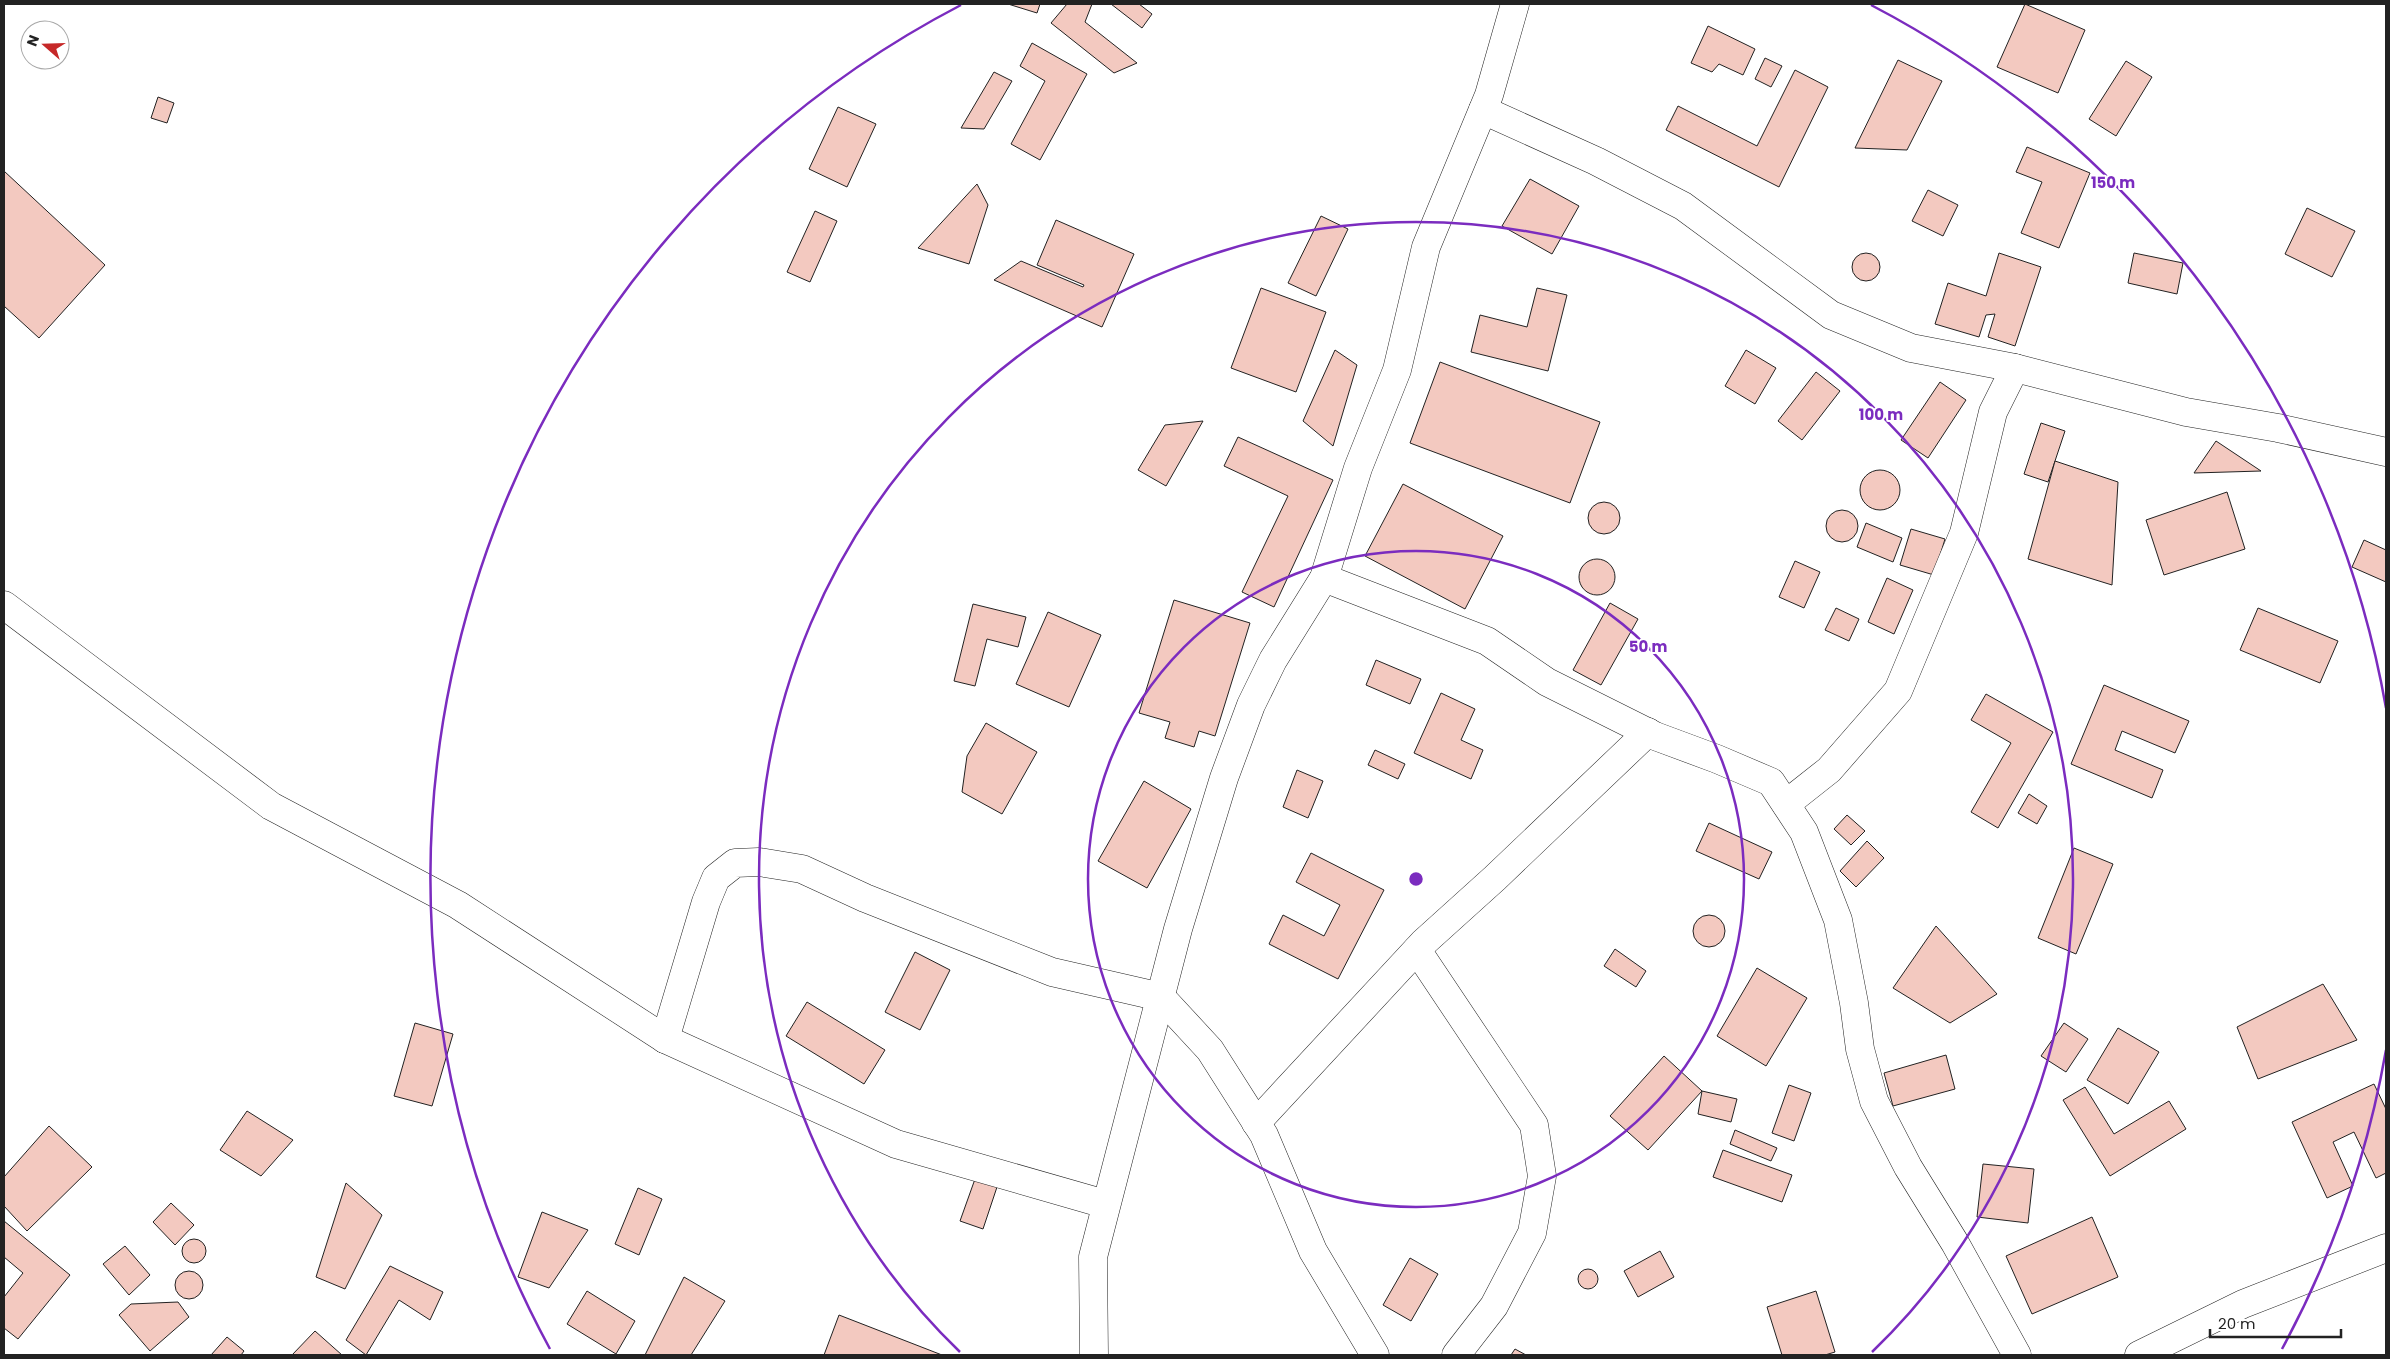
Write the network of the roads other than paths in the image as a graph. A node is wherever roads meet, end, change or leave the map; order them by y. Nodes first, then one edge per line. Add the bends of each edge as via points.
1 (1516, 4) edge
2 (1483, 110) junction
3 (2015, 368) junction
4 (2386, 452) edge
5 (1324, 578) junction
6 (4, 605) edge
7 (1648, 732) junction
8 (1786, 804) junction
9 (1417, 950) junction
10 (1161, 997) junction
11 (665, 1039) junction
12 (1256, 1123) junction
13 (1105, 1204) junction
14 (2386, 1248) edge
15 (1094, 1355) edge
16 (1375, 1355) edge
17 (1456, 1355) edge
18 (2017, 1355) edge
19 (2139, 1355) edge

1 - 2 street
2 - 3 street via 1596,161 1683,206 1831,316 1911,348
2 - 5 street via 1426,247 1397,370 1358,468
3 - 4 street via 2186,412
3 - 8 street via 1993,412 1964,533 1898,691 1829,770
5 - 7 street via 1486,641 1547,682
5 - 10 street via 1273,660 1251,705 1221,788
6 - 11 street via 271,806 458,905
7 - 8 street via 1772,782
7 - 9 street
8 - 18 street via 1804,832 1838,920 1860,1049 1874,1101 1908,1167 1956,1243
9 - 12 street
9 - 17 street via 1534,1125 1542,1176 1532,1233 1494,1306
10 - 11 street via 1052,972 865,898 802,869 759,862 735,863 716,878 706,902
10 - 12 street via 1210,1050
10 - 13 street
11 - 13 street via 896,1144
12 - 16 street via 1313,1251
13 - 15 street via 1093,1257
14 - 19 street via 2243,1304

